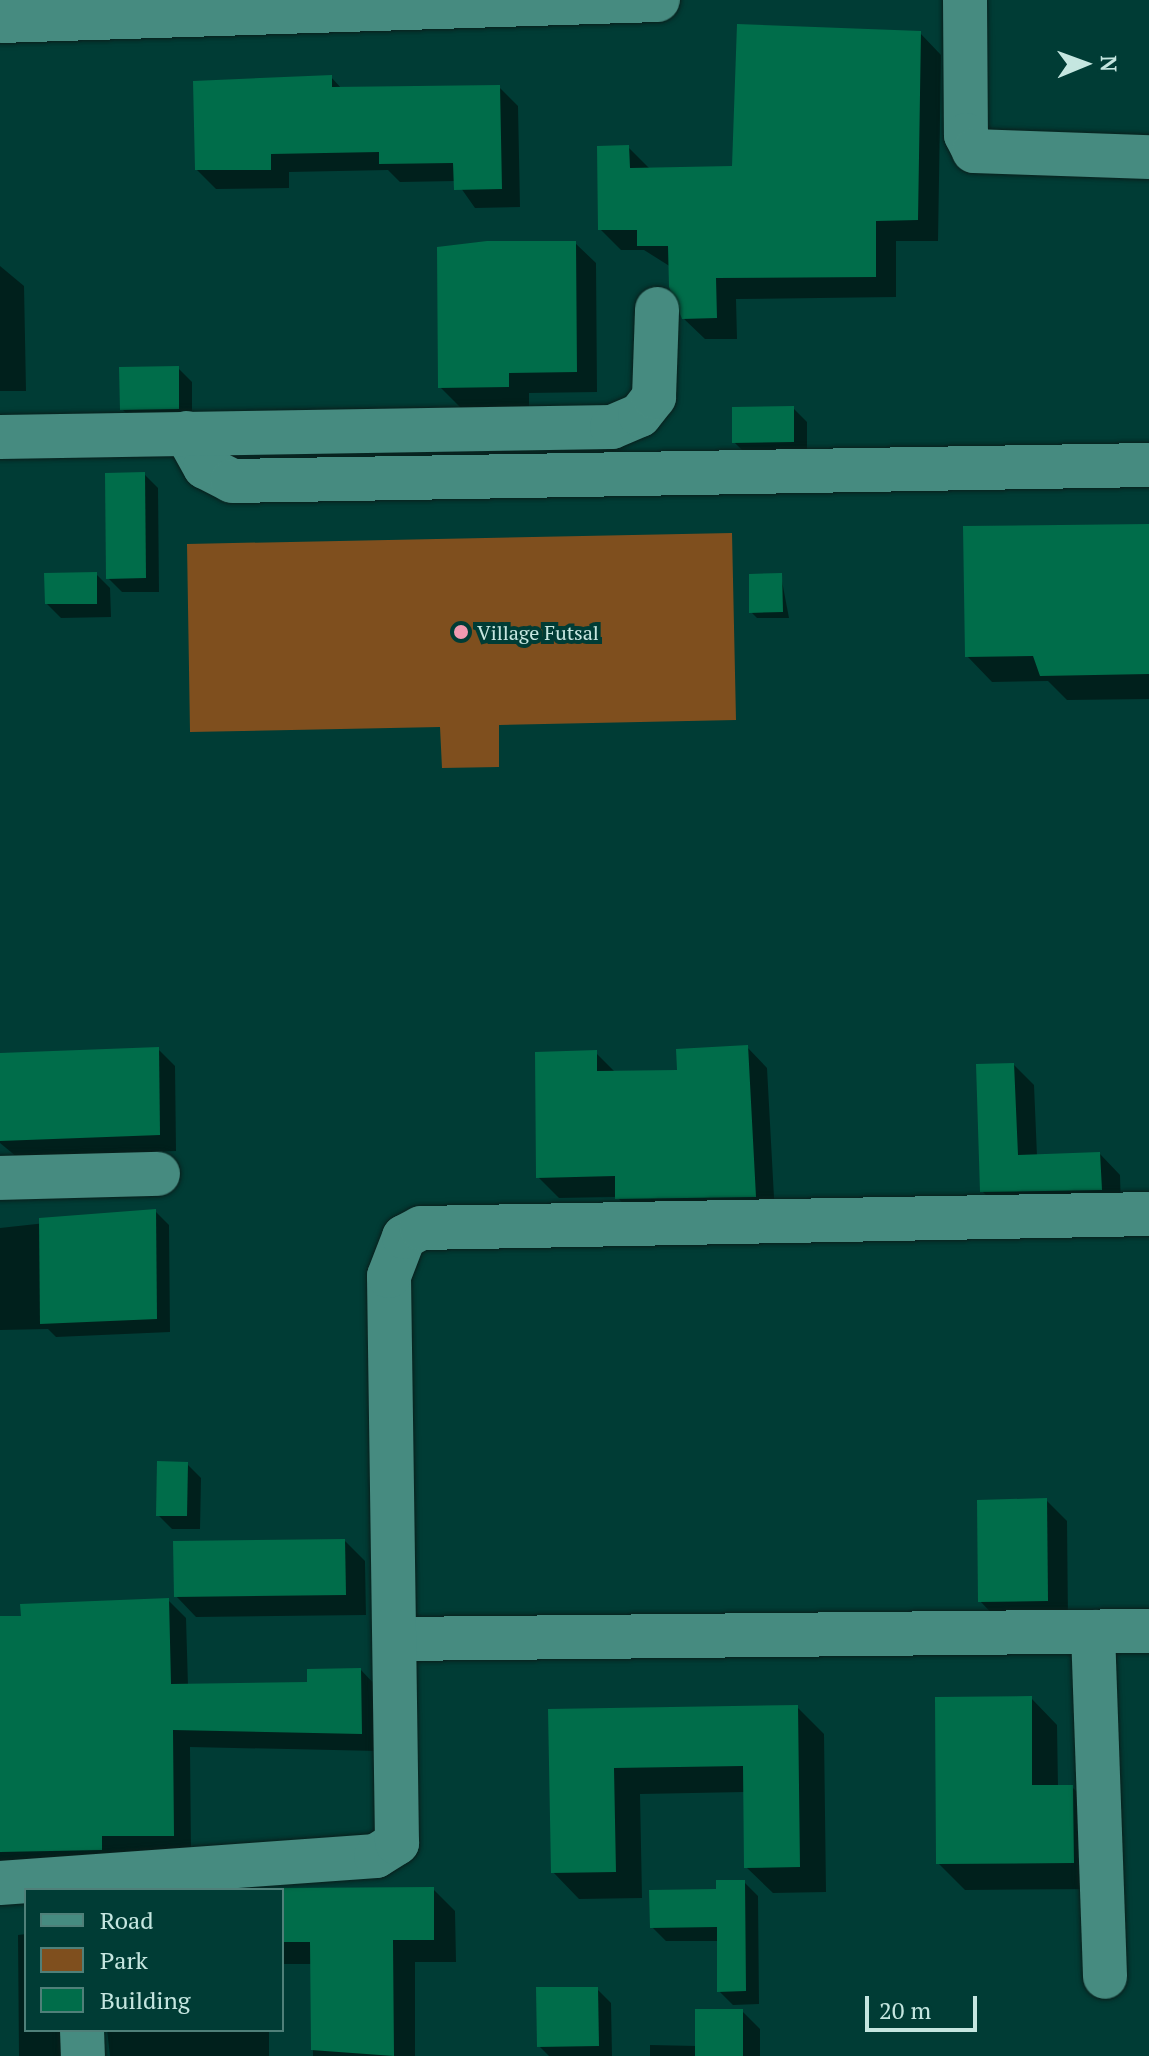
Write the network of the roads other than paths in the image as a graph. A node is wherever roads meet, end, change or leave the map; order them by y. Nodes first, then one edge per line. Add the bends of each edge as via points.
1 (658, 0) edge
2 (965, 0) edge
3 (0, 21) edge
4 (1149, 157) edge
5 (657, 309) dead end
6 (186, 433) junction
7 (0, 437) edge
8 (1149, 465) edge
9 (158, 1174) dead end
10 (0, 1178) edge
11 (1149, 1214) edge
12 (1149, 1631) edge
13 (1093, 1632) junction
14 (397, 1639) junction
15 (0, 1883) edge
16 (76, 1884) edge
17 (1105, 1977) dead end
18 (82, 2032) edge
19 (83, 2056) edge

1 - 3 street
2 - 4 street via 966,135 974,151
5 - 6 street via 654,397 640,415 612,427
6 - 7 street
6 - 8 street via 205,467 232,481
9 - 10 street
11 - 14 street via 421,1228 404,1237 389,1288
12 - 13 street
13 - 14 street
13 - 17 street
14 - 16 street via 397,1843 390,1852
15 - 16 street
18 - 19 street

